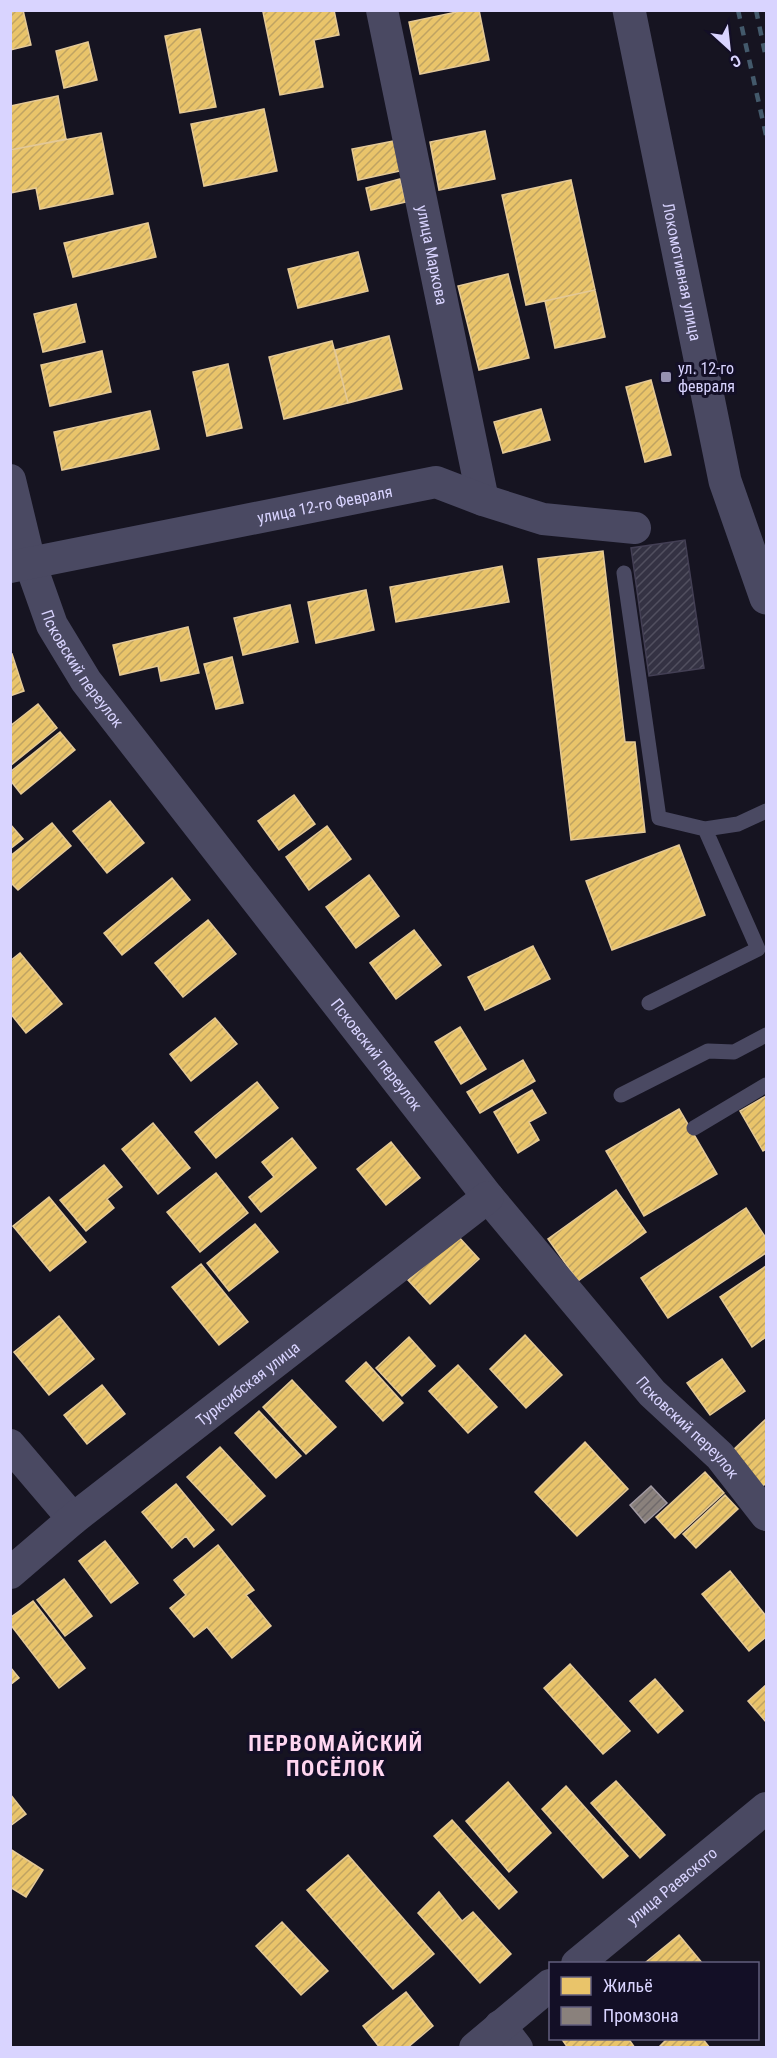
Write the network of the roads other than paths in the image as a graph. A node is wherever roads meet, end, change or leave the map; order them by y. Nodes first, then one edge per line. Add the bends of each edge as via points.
1 (382, 10) edge
2 (629, 10) edge
3 (10, 480) edge
4 (483, 500) junction
5 (635, 528) dead end
6 (20, 565) edge
7 (624, 573) dead end
8 (766, 598) edge
9 (766, 811) edge
10 (705, 829) junction
11 (649, 1002) dead end
12 (766, 1035) edge
13 (766, 1086) edge
14 (621, 1095) dead end
15 (694, 1128) dead end
16 (488, 1197) junction
17 (10, 1445) edge
18 (766, 1515) edge
19 (73, 1519) junction
20 (10, 1573) edge
21 (766, 1808) edge
22 (579, 1962) edge
23 (549, 1986) edge
24 (509, 2037) edge
25 (475, 2048) edge

1 - 4 street, улица Маркова
2 - 8 street, Локомотивная улица via 725,481
3 - 6 street, Псковский переулок
4 - 5 street, улица 12-го Февраля via 543,519
4 - 6 street, улица 12-го Февраля via 436,482
6 - 16 street, Псковский переулок via 86,681
7 - 10 lane via 659,818
9 - 10 lane via 738,824
10 - 11 lane via 758,949
12 - 14 lane via 735,1052 708,1051
13 - 15 lane
16 - 18 street, Псковский переулок via 652,1393 720,1456
16 - 19 street, Турксибская улица
17 - 19 street
19 - 20 street, Турксибская улица
21 - 22 street, улица Раевского
23 - 24 street
24 - 25 street

